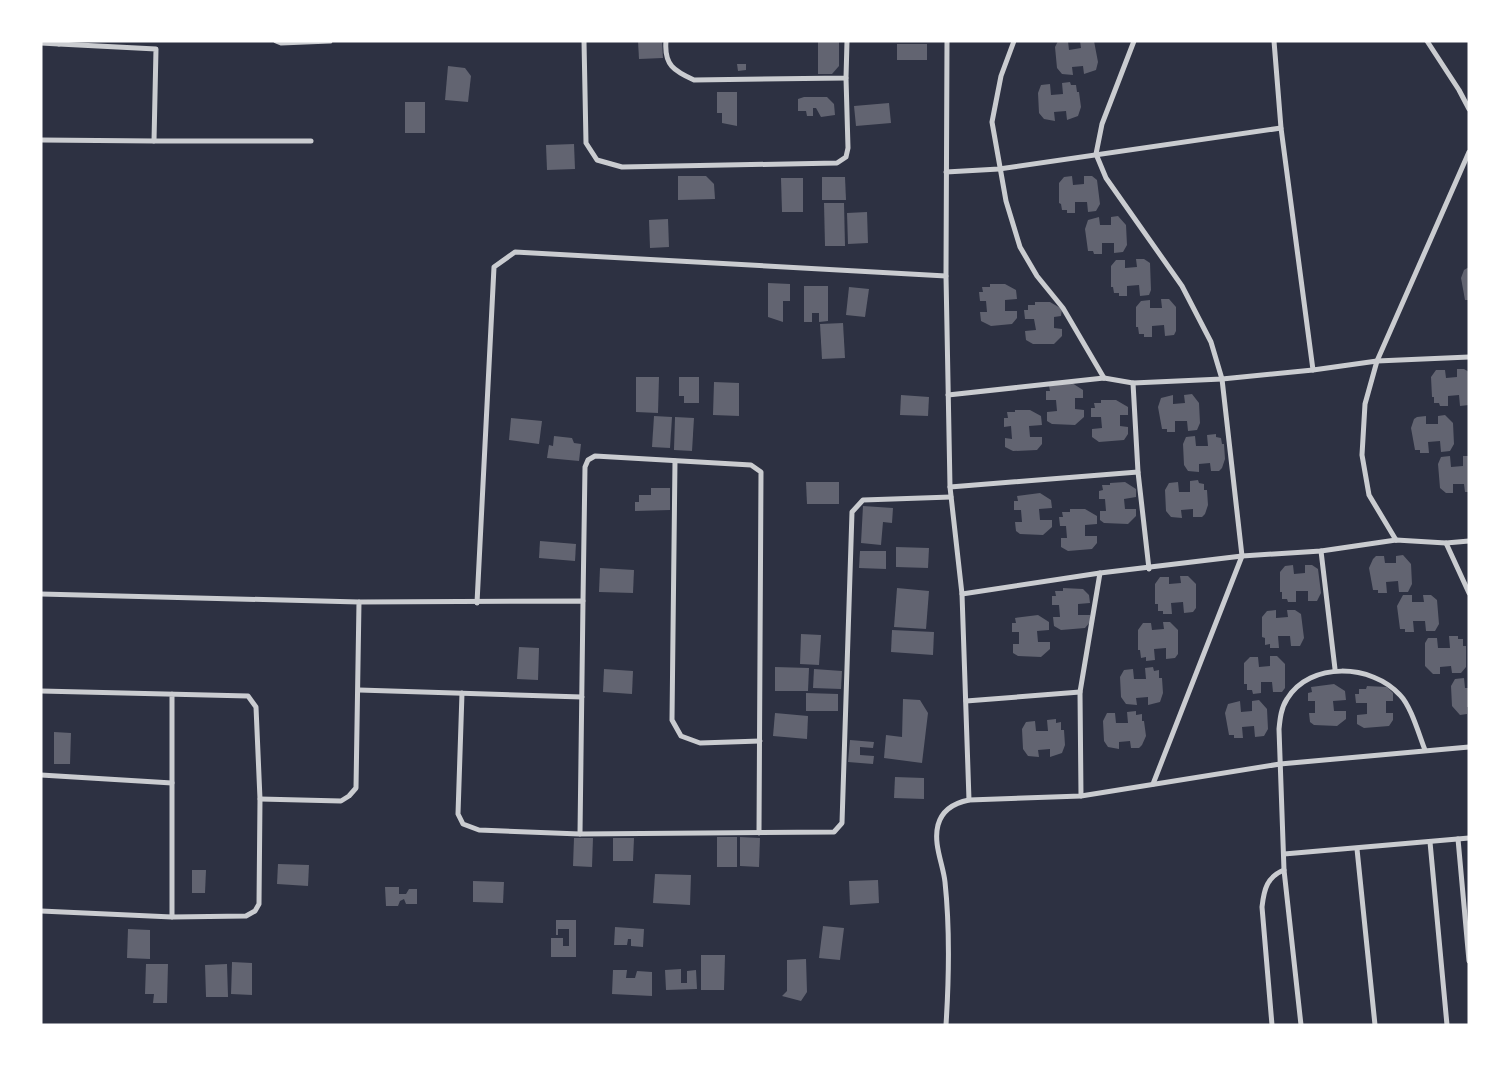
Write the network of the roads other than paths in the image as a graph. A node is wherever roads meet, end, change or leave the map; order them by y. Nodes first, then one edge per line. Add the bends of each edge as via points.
1 (156, 41) edge
2 (276, 41) edge
3 (330, 41) edge
4 (584, 41) edge
5 (666, 41) edge
6 (847, 41) edge
7 (947, 41) edge
8 (1014, 41) edge
9 (1134, 41) edge
10 (1274, 41) edge
11 (1427, 41) edge
12 (41, 43) edge
13 (59, 43) edge
14 (156, 49) junction
15 (846, 78) junction
16 (1469, 110) edge
17 (1281, 128) junction
18 (41, 140) edge
19 (154, 141) junction
20 (311, 141) dead end
21 (1469, 152) edge
22 (1096, 154) junction
23 (999, 169) junction
24 (946, 172) junction
25 (946, 276) junction
26 (1469, 357) edge
27 (1377, 361) junction
28 (1313, 370) junction
29 (1104, 378) junction
30 (1222, 379) junction
31 (1133, 384) junction
32 (948, 395) junction
33 (675, 461) junction
34 (1138, 472) junction
35 (950, 488) junction
36 (951, 498) junction
37 (1396, 540) junction
38 (1469, 541) edge
39 (1446, 543) junction
40 (1321, 551) junction
41 (1242, 556) junction
42 (1148, 569) junction
43 (1100, 573) junction
44 (1469, 593) edge
45 (41, 594) edge
46 (962, 594) junction
47 (583, 601) junction
48 (359, 602) junction
49 (477, 602) junction
50 (1336, 669) junction
51 (359, 690) junction
52 (41, 691) edge
53 (1080, 692) junction
54 (462, 693) junction
55 (172, 694) junction
56 (582, 697) junction
57 (966, 701) junction
58 (760, 741) junction
59 (1469, 746) edge
60 (1425, 750) junction
61 (1280, 764) junction
62 (41, 775) edge
63 (172, 783) junction
64 (1154, 784) junction
65 (1081, 796) junction
66 (260, 799) junction
67 (968, 800) junction
68 (759, 833) junction
69 (580, 834) junction
70 (1469, 838) edge
71 (1458, 839) junction
72 (1430, 842) junction
73 (1357, 849) junction
74 (1284, 854) junction
75 (1284, 870) junction
76 (41, 911) edge
77 (172, 917) junction
78 (1469, 961) edge
79 (946, 1025) edge
80 (1272, 1025) edge
81 (1301, 1025) edge
82 (1375, 1025) edge
83 (1447, 1025) edge

1 - 14 street
2 - 3 street
4 - 15 street via 586,143 597,160 622,167 837,163 846,157 848,148
5 - 15 street via 664,54 674,71 694,80
6 - 15 street
7 - 24 street
8 - 23 street via 992,122
9 - 22 street via 1102,124
10 - 17 street
11 - 16 street
12 - 13 street
13 - 14 street
14 - 19 street
17 - 22 street
17 - 28 street
18 - 19 street
19 - 20 street
21 - 27 street
22 - 23 street
22 - 30 street via 1106,178 1182,286 1202,321 1212,342
23 - 24 street
23 - 29 street via 1020,247 1037,276 1063,308
24 - 25 street
25 - 32 street
25 - 49 street via 515,252 504,259 494,267
26 - 27 street
27 - 28 street
27 - 37 street via 1365,404 1362,455 1369,495
28 - 30 street
29 - 31 street
29 - 32 street
30 - 31 street
30 - 41 street
31 - 34 street
32 - 35 street
33 - 47 street via 595,456 588,460 585,467
33 - 58 street via 751,465 761,472
33 - 58 street via 672,720 681,736 700,743
34 - 35 street
34 - 42 street
35 - 36 street
36 - 46 street
36 - 68 street via 863,500 852,512 842,823 834,832
37 - 39 street
37 - 40 street
38 - 39 street
39 - 44 street
40 - 41 street
40 - 50 street
41 - 42 street
41 - 64 street
42 - 43 street
43 - 46 street
43 - 53 street
45 - 48 street
46 - 57 street
47 - 49 street
47 - 56 street
48 - 49 street
48 - 51 street
50 - 60 street via 1386,682 1402,696
50 - 61 street via 1319,674 1297,687 1287,699 1279,729
51 - 54 street
51 - 66 street via 356,788 350,796 341,801
52 - 55 street
53 - 57 street
53 - 65 street
54 - 56 street
54 - 69 street via 458,814 463,824 479,830
55 - 63 street
55 - 66 street via 248,696 253,700
56 - 69 street
57 - 67 street
58 - 68 street
59 - 60 street
60 - 61 street
61 - 64 street
61 - 74 street
62 - 63 street
63 - 77 street
64 - 65 street
65 - 67 street
66 - 77 street via 259,904 255,911 246,916
67 - 79 street via 944,812 938,825 947,916
68 - 69 street
70 - 71 street
71 - 72 street
71 - 78 street
72 - 73 street
72 - 83 street
73 - 74 street
73 - 82 street
74 - 75 street
75 - 80 street via 1270,878 1264,890 1262,907
75 - 81 street
76 - 77 street

